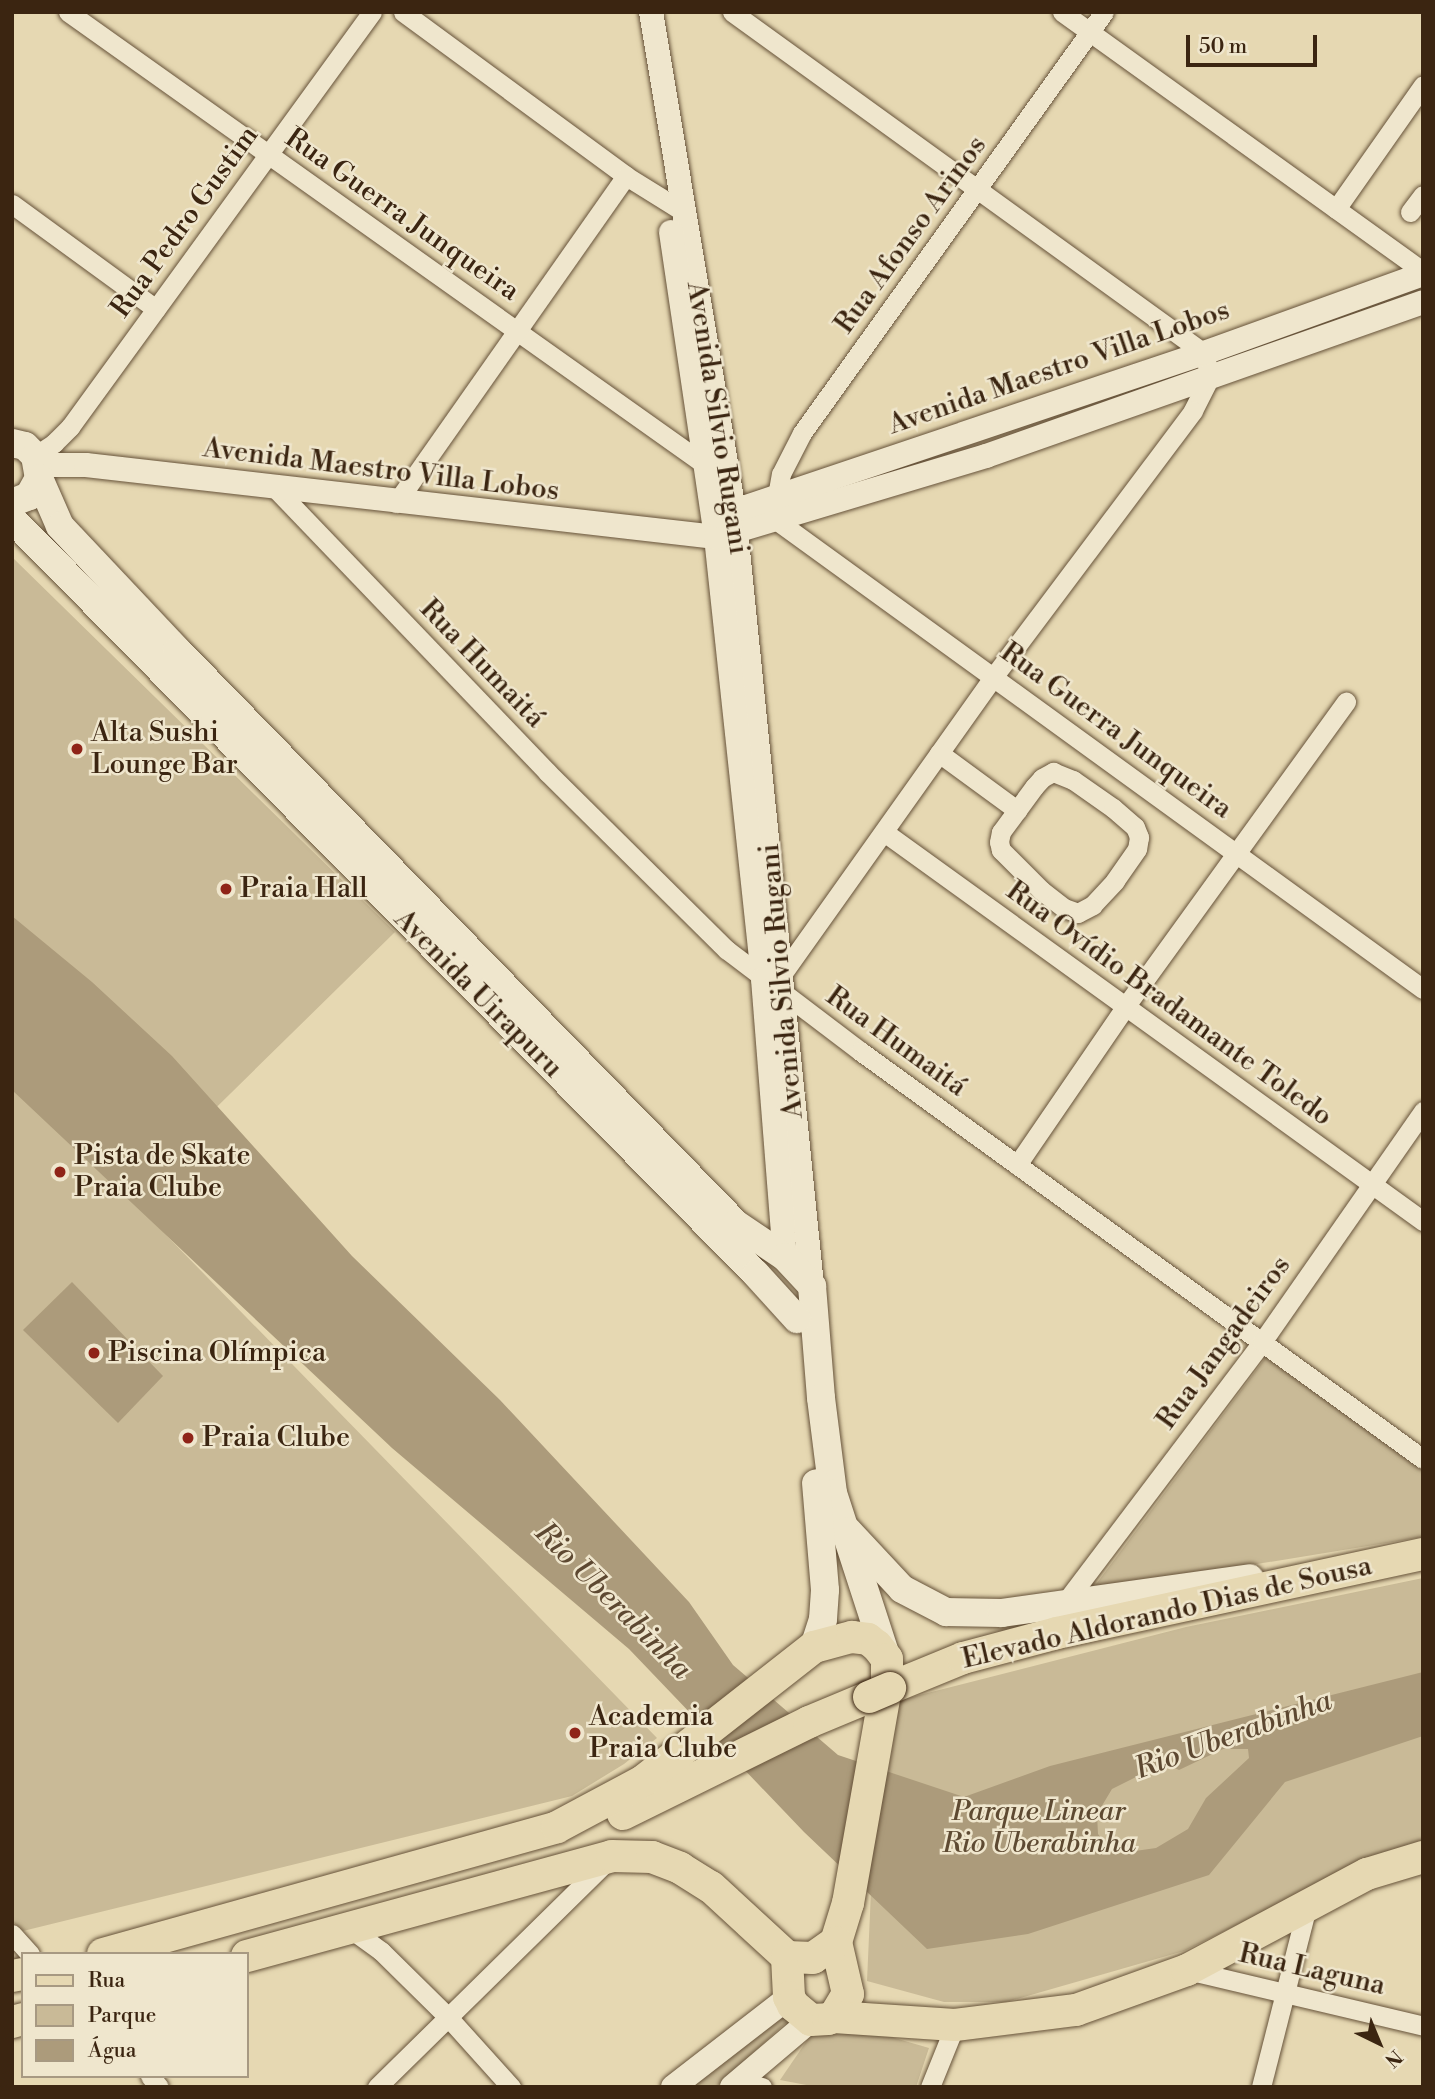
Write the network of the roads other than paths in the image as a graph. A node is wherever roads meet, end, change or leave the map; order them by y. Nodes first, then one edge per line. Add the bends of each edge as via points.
1 (68, 12) edge
2 (372, 12) edge
3 (403, 12) edge
4 (638, 12) edge
5 (651, 12) edge
6 (732, 12) edge
7 (1062, 12) edge
8 (1104, 12) edge
9 (1090, 32) junction
10 (1423, 85) edge
11 (268, 154) junction
12 (626, 176) junction
13 (978, 189) junction
14 (1423, 195) edge
15 (12, 204) edge
16 (676, 207) junction
17 (1336, 209) junction
18 (1410, 212) dead end
19 (1423, 272) edge
20 (1423, 302) edge
21 (156, 309) junction
22 (517, 331) junction
23 (1204, 353) junction
24 (1210, 377) junction
25 (31, 460) edge
26 (704, 464) junction
27 (274, 487) junction
28 (12, 503) edge
29 (396, 503) junction
30 (776, 508) junction
31 (12, 519) edge
32 (725, 525) junction
33 (994, 676) junction
34 (1346, 702) dead end
35 (939, 753) junction
36 (1017, 810) junction
37 (884, 832) junction
38 (1236, 853) junction
39 (416, 915) junction
40 (775, 982) junction
41 (1423, 989) edge
42 (1125, 1007) junction
43 (1423, 1111) edge
44 (1017, 1165) junction
45 (1372, 1184) junction
46 (1423, 1221) edge
47 (785, 1257) junction
48 (812, 1286) junction
49 (797, 1319) junction
50 (1262, 1342) junction
51 (1423, 1458) edge
52 (841, 1523) junction
53 (1423, 1554) edge
54 (1064, 1604) junction
55 (814, 1647) junction
56 (882, 1681) junction
57 (489, 1847) junction
58 (612, 1856) junction
59 (1423, 1857) edge
60 (1307, 1907) junction
61 (348, 1927) junction
62 (836, 1942) junction
63 (110, 1952) edge
64 (248, 1956) edge
65 (788, 1957) junction
66 (1187, 1970) junction
67 (1287, 1992) junction
68 (789, 1997) junction
69 (447, 2015) junction
70 (822, 2019) junction
71 (955, 2025) junction
72 (1423, 2026) edge
73 (744, 2085) edge
74 (377, 2087) edge
75 (511, 2087) edge
76 (673, 2087) edge
77 (930, 2087) edge
78 (1261, 2087) edge

1 - 11 street, Rua Guerra Junqueira
2 - 11 street, Rua Pedro Gustim
3 - 12 street
4 - 16 street, Avenida Silvio Rugani
5 - 16 street, Avenida Silvio Rugani
6 - 13 street
7 - 9 street
8 - 9 street, Rua Afonso Arinos
9 - 13 street, Rua Afonso Arinos
9 - 17 street
10 - 17 street
11 - 21 street, Rua Pedro Gustim
11 - 22 street, Rua Guerra Junqueira
12 - 16 street
12 - 22 street
13 - 23 street
13 - 30 street, Rua Afonso Arinos via 803,433 780,474
14 - 18 street
15 - 21 street
16 - 26 street, Avenida Silvio Rugani
16 - 32 street, Avenida Silvio Rugani
17 - 19 street
19 - 23 street, Avenida Maestro Villa Lobos
20 - 24 street
21 - 25 street, Rua Pedro Gustim via 70,427
22 - 26 street, Rua Guerra Junqueira
22 - 29 street
23 - 24 street
23 - 30 street, Avenida Maestro Villa Lobos
24 - 30 street via 986,456
24 - 33 street via 1193,411
25 - 27 street, Avenida Maestro Villa Lobos
25 - 28 main road via 30,496
25 - 39 main road, Avenida Uirapuru via 60,526
26 - 32 street, Avenida Silvio Rugani
27 - 29 street, Avenida Maestro Villa Lobos
27 - 40 street, Rua Humaitá via 660,886 727,950
29 - 32 street, Avenida Maestro Villa Lobos
30 - 32 street
30 - 33 street, Rua Guerra Junqueira
31 - 39 main road, Avenida Uirapuru
32 - 40 street, Avenida Silvio Rugani via 772,871
33 - 35 street
33 - 38 street, Rua Guerra Junqueira
34 - 38 street
35 - 36 street
35 - 37 street
36 - 36 street via 1042,778 1053,772 1073,780 1135,827 1137,849 1093,905 1078,914 1048,896 1001,850 1001,832
37 - 40 street
37 - 42 street, Rua Ovídio Bradamante Toledo
38 - 41 street, Rua Guerra Junqueira
38 - 42 street
39 - 47 main road, Avenida Uirapuru via 736,1224
39 - 49 main road, Avenida Uirapuru
40 - 44 street, Rua Humaitá
40 - 47 street, Avenida Silvio Rugani
40 - 48 street, Avenida Silvio Rugani
42 - 44 street
42 - 45 street, Rua Ovídio Bradamante Toledo
43 - 45 street, Rua Jangadeiros
44 - 50 street, Rua Humaitá
45 - 46 street, Rua Ovídio Bradamante Toledo
45 - 50 street, Rua Jangadeiros
47 - 48 main road, Avenida Uirapuru
47 - 49 main road, Avenida Silvio Rugani
48 - 52 main road, Avenida Silvio Rugani via 821,1398
49 - 55 main road, Avenida Silvio Rugani via 825,1556 822,1619
50 - 51 street, Rua Humaitá
50 - 54 street, Rua Jangadeiros
52 - 54 main road via 902,1589 946,1612 1002,1613
52 - 56 main road, Avenida Silvio Rugani
53 - 54 main road
53 - 56 main road, Elevado Aldorando Dias de Sousa via 1057,1633
55 - 56 main road via 852,1637 868,1639
55 - 57 main road via 643,1781 556,1827
56 - 57 main road, Elevado Aldorando Dias de Sousa via 590,1830 520,1849
56 - 62 main road, Avenida Silvio Rugani via 887,1682 848,1903
57 - 63 main road
58 - 61 main road
58 - 65 main road via 652,1857 680,1868 711,1887
58 - 69 street
59 - 60 main road via 1367,1874
60 - 66 main road
60 - 67 street
61 - 64 main road
61 - 69 street via 381,1951
62 - 65 main road via 813,1958
62 - 70 main road via 848,1994
65 - 68 main road
66 - 67 street, Rua Laguna
66 - 71 main road via 1076,2010
67 - 72 street, Rua Laguna
67 - 78 street
68 - 70 main road
68 - 76 street
69 - 74 street
69 - 75 street
70 - 71 main road
70 - 73 street
71 - 77 street

